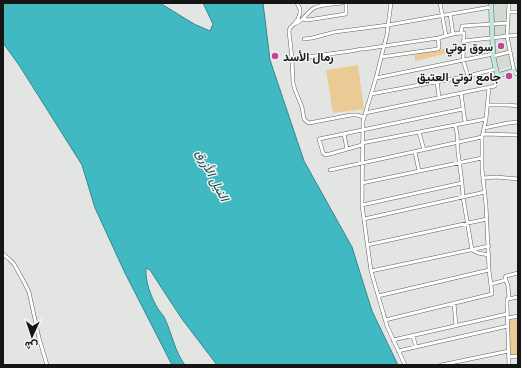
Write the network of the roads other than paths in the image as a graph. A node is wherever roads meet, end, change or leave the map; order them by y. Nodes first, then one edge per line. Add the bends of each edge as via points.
1 (297, 3) edge
2 (342, 3) edge
3 (346, 3) edge
4 (391, 3) edge
5 (440, 3) edge
6 (509, 3) edge
7 (491, 5) edge
8 (509, 12) junction
9 (518, 12) edge
10 (450, 14) junction
11 (442, 16) junction
12 (303, 19) junction
13 (508, 23) junction
14 (294, 24) junction
15 (492, 24) junction
16 (388, 25) junction
17 (461, 33) junction
18 (453, 34) junction
19 (518, 35) edge
20 (446, 36) junction
21 (507, 36) junction
22 (438, 38) junction
23 (493, 38) junction
24 (304, 39) dead end
25 (463, 41) junction
26 (384, 46) junction
27 (510, 52) junction
28 (493, 55) junction
29 (381, 57) junction
30 (292, 59) junction
31 (463, 60) junction
32 (497, 72) junction
33 (516, 72) edge
34 (468, 76) junction
35 (376, 78) junction
36 (437, 81) junction
37 (488, 88) junction
38 (462, 93) junction
39 (371, 94) junction
40 (439, 97) junction
41 (487, 104) junction
42 (518, 106) edge
43 (464, 109) junction
44 (365, 112) junction
45 (364, 117) junction
46 (486, 118) junction
47 (465, 122) junction
48 (518, 122) edge
49 (455, 125) junction
50 (484, 128) junction
51 (363, 130) junction
52 (419, 132) junction
53 (344, 134) junction
54 (518, 135) edge
55 (483, 136) junction
56 (458, 142) junction
57 (362, 144) junction
58 (347, 149) junction
59 (424, 150) junction
60 (415, 152) junction
61 (482, 158) junction
62 (362, 163) junction
63 (460, 163) junction
64 (330, 170) dead end
65 (419, 171) junction
66 (483, 178) junction
67 (518, 179) edge
68 (362, 183) junction
69 (462, 183) junction
70 (485, 192) junction
71 (463, 197) junction
72 (362, 205) junction
73 (364, 219) junction
74 (487, 219) junction
75 (467, 223) junction
76 (367, 245) junction
77 (489, 246) junction
78 (472, 250) junction
79 (3, 254) edge
80 (488, 255) junction
81 (489, 270) junction
82 (371, 271) junction
83 (518, 273) edge
84 (506, 280) junction
85 (491, 284) junction
86 (378, 296) junction
87 (518, 297) edge
88 (507, 299) junction
89 (454, 304) junction
90 (508, 316) junction
91 (518, 316) edge
92 (385, 320) junction
93 (456, 326) junction
94 (508, 326) junction
95 (413, 336) junction
96 (393, 340) junction
97 (416, 347) junction
98 (398, 351) junction
99 (509, 351) junction
100 (518, 356) edge
101 (509, 357) junction
102 (47, 365) edge
103 (405, 365) edge
104 (441, 365) edge
105 (509, 365) edge

1 - 14 street via 300,13
2 - 12 street via 314,7
3 - 12 street via 346,14
4 - 16 street
5 - 11 street
6 - 8 street
7 - 10 street
7 - 15 street
8 - 9 street
8 - 13 street
10 - 11 street
10 - 18 street
11 - 16 street
11 - 20 street
12 - 14 street
13 - 15 street
13 - 21 street
14 - 30 street via 289,31
15 - 17 street via 462,26
15 - 23 street
16 - 24 street
16 - 26 street
17 - 18 street
17 - 25 street via 464,33
18 - 20 street
19 - 21 street
20 - 22 street
21 - 23 street
21 - 27 street
22 - 26 street
22 - 29 street via 438,49
23 - 25 street
23 - 28 street
25 - 31 street
26 - 29 street
26 - 30 street
27 - 28 street
27 - 33 street
28 - 31 street
28 - 32 street
29 - 35 street
30 - 45 street via 294,90 301,102 306,121 315,122 352,115
31 - 34 street
31 - 35 street
32 - 33 street via 500,75
32 - 34 street
32 - 37 street via 495,86
34 - 36 street
35 - 39 street
36 - 39 street
36 - 40 street
37 - 38 street
37 - 41 street
38 - 40 street
38 - 43 street
39 - 44 street
40 - 44 street
41 - 42 street
41 - 46 street
43 - 47 street
43 - 51 street
44 - 45 street
45 - 51 street
46 - 47 street
46 - 50 street
47 - 49 street
48 - 50 street
49 - 52 street
49 - 56 street
50 - 55 street
51 - 53 street
51 - 57 street
52 - 57 street
52 - 59 street
53 - 58 street
53 - 58 street via 319,139 326,155
54 - 55 street
55 - 56 street
55 - 61 street
56 - 59 street
56 - 63 street
57 - 58 street
57 - 62 street
59 - 60 street
60 - 62 street
60 - 65 street
61 - 63 street
61 - 66 street
62 - 64 street
62 - 68 street
63 - 65 street
63 - 69 street
65 - 68 street
66 - 67 street
66 - 70 street
68 - 72 street
69 - 71 street
69 - 72 street
70 - 71 street
70 - 74 street
71 - 73 street
71 - 75 street
72 - 73 street
73 - 76 street
74 - 75 street
74 - 77 street
75 - 76 street
75 - 78 street
76 - 82 street
77 - 78 street
77 - 80 street
78 - 80 street
78 - 82 street
79 - 102 street via 14,264 29,292
80 - 81 street
81 - 85 street
81 - 86 street
82 - 86 street
83 - 84 street via 506,276
84 - 85 street
84 - 88 street via 509,298
85 - 89 street via 492,294
86 - 92 street
87 - 88 street
88 - 90 street
89 - 92 street
89 - 93 street
90 - 91 street
90 - 93 street
90 - 94 street
92 - 96 street
93 - 95 street
94 - 97 street
94 - 99 street
95 - 96 street
95 - 97 street
96 - 98 street
97 - 98 street
98 - 103 street
99 - 101 street
99 - 104 street
100 - 101 street
101 - 105 street

